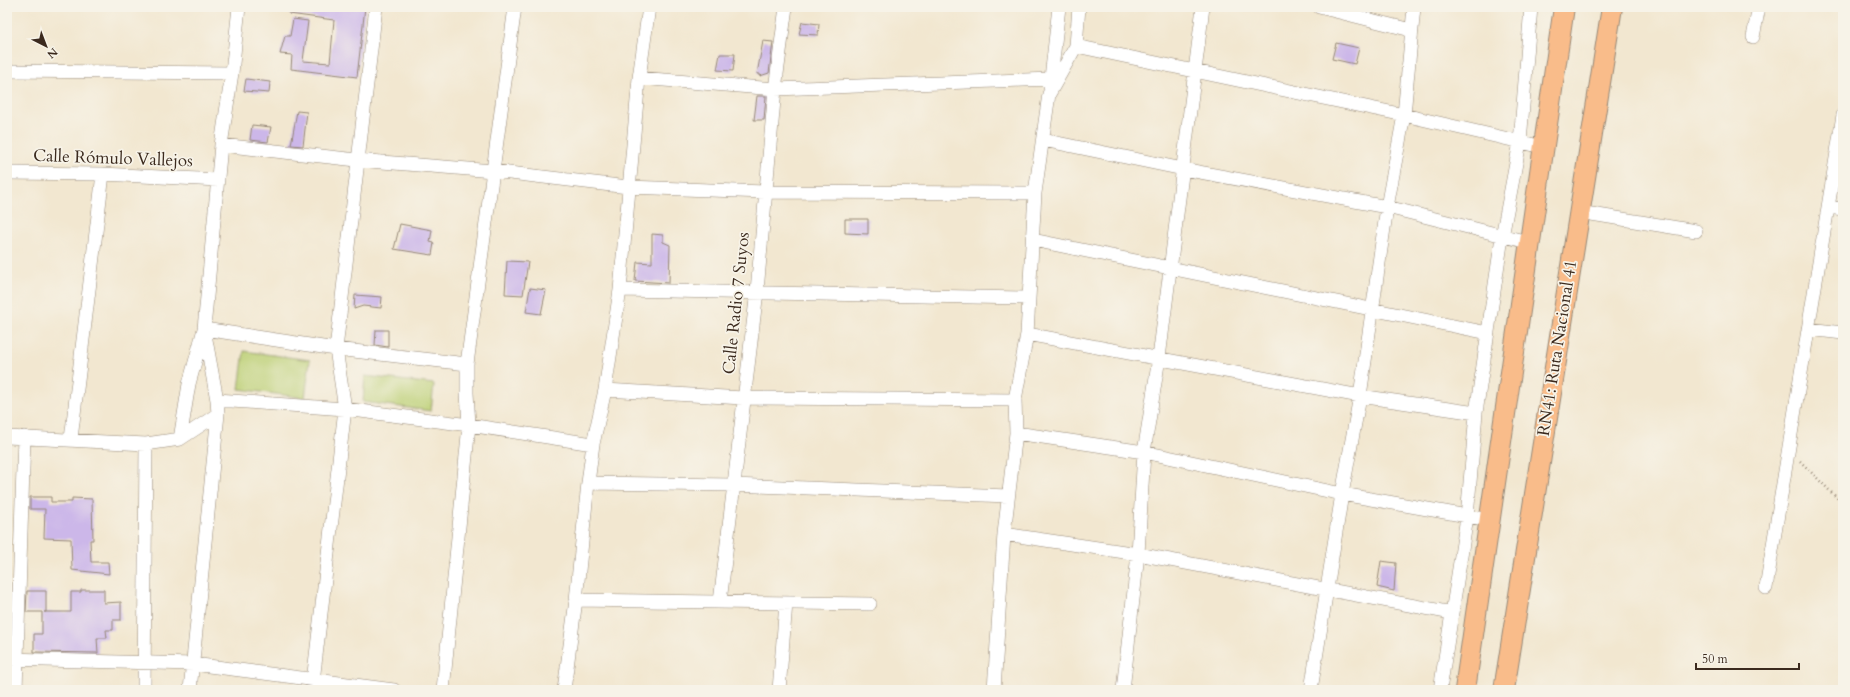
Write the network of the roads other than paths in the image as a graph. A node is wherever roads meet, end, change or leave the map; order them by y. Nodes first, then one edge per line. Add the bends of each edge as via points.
1 (239, 7) edge
2 (376, 7) edge
3 (515, 7) edge
4 (649, 7) edge
5 (786, 7) edge
6 (1059, 7) edge
7 (1079, 7) edge
8 (1203, 7) edge
9 (1319, 7) edge
10 (1414, 7) edge
11 (1531, 7) edge
12 (1564, 7) edge
13 (1612, 7) edge
14 (1759, 7) edge
15 (1411, 30) junction
16 (1753, 38) dead end
17 (1076, 46) junction
18 (1194, 70) junction
19 (7, 71) edge
20 (232, 73) junction
21 (639, 78) junction
22 (1051, 79) junction
23 (775, 90) junction
24 (1049, 94) junction
25 (1404, 115) junction
26 (1843, 115) edge
27 (1043, 140) junction
28 (1520, 142) junction
29 (221, 145) junction
30 (1542, 147) junction
31 (357, 160) junction
32 (1182, 169) junction
33 (493, 171) junction
34 (7, 173) edge
35 (103, 174) junction
36 (218, 180) junction
37 (628, 187) junction
38 (765, 192) junction
39 (1035, 193) junction
40 (1387, 207) junction
41 (1828, 207) junction
42 (1843, 209) edge
43 (1579, 212) junction
44 (1696, 231) dead end
45 (1502, 237) junction
46 (1033, 240) junction
47 (1528, 242) junction
48 (1170, 268) junction
49 (620, 290) junction
50 (757, 291) junction
51 (1028, 298) junction
52 (1372, 309) junction
53 (204, 329) junction
54 (1808, 329) junction
55 (1488, 333) junction
56 (1843, 333) edge
57 (1026, 334) junction
58 (336, 349) junction
59 (1159, 358) junction
60 (467, 364) junction
61 (605, 390) junction
62 (1360, 396) junction
63 (743, 398) junction
64 (217, 400) junction
65 (1015, 400) junction
66 (345, 409) junction
67 (1476, 413) junction
68 (218, 414) junction
69 (469, 425) junction
70 (1016, 433) junction
71 (7, 437) edge
72 (24, 437) junction
73 (71, 439) junction
74 (180, 439) junction
75 (146, 444) junction
76 (593, 444) junction
77 (1144, 452) junction
78 (588, 484) junction
79 (734, 485) junction
80 (1342, 494) junction
81 (1008, 496) junction
82 (1467, 517) junction
83 (1490, 520) junction
84 (1004, 534) junction
85 (1138, 554) junction
86 (1766, 588) dead end
87 (1326, 590) junction
88 (576, 600) junction
89 (720, 602) junction
90 (786, 603) junction
91 (870, 604) dead end
92 (1452, 612) junction
93 (12, 659) edge
94 (144, 662) junction
95 (193, 664) junction
96 (312, 684) edge
97 (16, 690) edge
98 (144, 690) edge
99 (190, 690) edge
100 (394, 690) edge
101 (443, 690) edge
102 (564, 690) edge
103 (778, 690) edge
104 (994, 690) edge
105 (1123, 690) edge
106 (1311, 690) edge
107 (1440, 690) edge
108 (1465, 690) edge
109 (1504, 690) edge

1 - 20 street
2 - 31 street
3 - 33 street
4 - 21 street
5 - 23 street, Calle Radio 7 Suyos
6 - 22 street
7 - 17 street
8 - 18 street
9 - 15 street
10 - 15 street
11 - 28 street
12 - 30 main road
13 - 43 main road, RN41: Ruta Nacional 41
14 - 16 street
15 - 25 street
17 - 18 street
17 - 24 street
18 - 25 street
18 - 32 street
19 - 20 street
20 - 29 street
21 - 23 street
21 - 37 street
22 - 23 street
22 - 24 street
23 - 38 street, Calle Radio 7 Suyos
24 - 27 street
25 - 28 street
25 - 40 street
26 - 41 street
27 - 32 street
27 - 39 street
28 - 30 street
28 - 45 street
29 - 31 street
29 - 36 street
30 - 47 main road
31 - 33 street
31 - 58 street
32 - 40 street
32 - 48 street
33 - 37 street
33 - 60 street
34 - 35 street, Calle Rómulo Vallejos
35 - 36 street, Calle Rómulo Vallejos
35 - 73 street
36 - 53 street
37 - 38 street
37 - 49 street
38 - 39 street
38 - 50 street, Calle Radio 7 Suyos
39 - 46 street
40 - 45 street
40 - 52 street
41 - 42 street
41 - 54 street
43 - 44 street
43 - 109 main road, RN41: Ruta Nacional 41
45 - 47 street
45 - 55 street
46 - 48 street
46 - 51 street
47 - 83 main road via 1514,361
48 - 52 street
48 - 59 street
49 - 50 street
49 - 61 street
50 - 51 street
50 - 63 street, Calle Radio 7 Suyos
51 - 57 street
52 - 55 street
52 - 62 street
53 - 58 street
53 - 64 street
53 - 74 street via 189,384
54 - 56 street
54 - 86 street
55 - 67 street
57 - 59 street
57 - 65 street
58 - 60 street
58 - 66 street
59 - 62 street
59 - 77 street
60 - 69 street
61 - 63 street
61 - 76 street
62 - 67 street
62 - 80 street
63 - 65 street
63 - 79 street, Calle Radio 7 Suyos
64 - 66 street
64 - 68 street
65 - 70 street
66 - 69 street
66 - 96 street
67 - 82 street
68 - 74 street
68 - 95 street
69 - 76 street
69 - 101 street
70 - 77 street
70 - 81 street
71 - 72 street
72 - 73 street
72 - 93 street
73 - 75 street
74 - 75 street
75 - 94 street
76 - 78 street
77 - 80 street
77 - 85 street
78 - 79 street
78 - 88 street
79 - 81 street
79 - 89 street, Calle Radio 7 Suyos
80 - 82 street
80 - 87 street
81 - 84 street
82 - 83 street
82 - 92 street
83 - 108 main road
84 - 85 street
84 - 104 street
85 - 87 street
85 - 105 street
87 - 92 street
87 - 106 street
88 - 89 street
88 - 102 street
89 - 90 street
90 - 91 street
90 - 103 street
92 - 107 street
93 - 94 street
93 - 97 street
94 - 95 street
94 - 98 street
95 - 96 street
95 - 99 street
96 - 100 street

